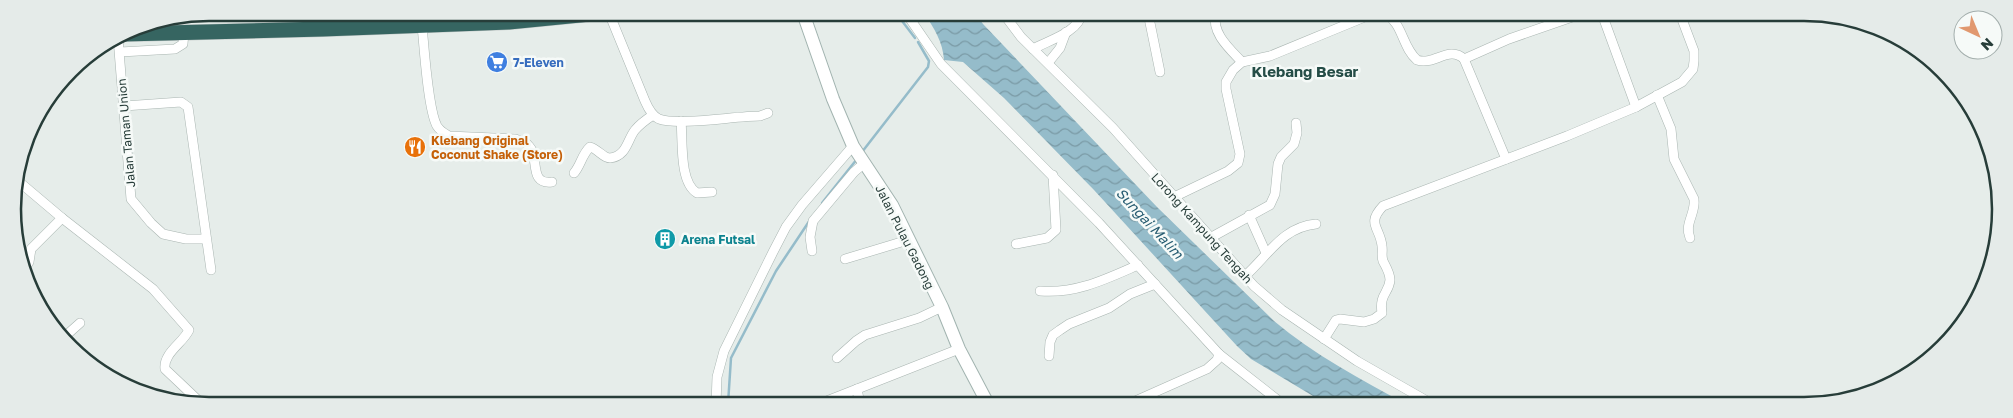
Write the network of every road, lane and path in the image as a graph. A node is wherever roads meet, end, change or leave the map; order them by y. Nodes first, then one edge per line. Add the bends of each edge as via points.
1 (478, 21) edge
2 (612, 21) edge
3 (806, 21) edge
4 (911, 21) edge
5 (1010, 21) edge
6 (1080, 21) edge
7 (1149, 21) edge
8 (1216, 21) edge
9 (1355, 21) edge
10 (1394, 21) edge
11 (1561, 21) edge
12 (1605, 21) edge
13 (1683, 21) edge
14 (422, 25) junction
15 (184, 32) junction
16 (1066, 32) junction
17 (143, 33) edge
18 (119, 44) edge
19 (1033, 48) junction
20 (120, 52) junction
21 (1464, 59) junction
22 (1242, 62) junction
23 (1048, 63) junction
24 (1160, 72) dead end
25 (1657, 95) junction
26 (124, 106) junction
27 (1636, 107) junction
28 (768, 113) dead end
29 (653, 114) junction
30 (681, 121) junction
31 (1296, 123) dead end
32 (860, 155) junction
33 (1506, 159) junction
34 (574, 173) dead end
35 (1053, 175) junction
36 (552, 182) dead end
37 (23, 188) edge
38 (712, 192) dead end
39 (1174, 197) junction
40 (1249, 215) junction
41 (62, 218) junction
42 (1316, 224) dead end
43 (1210, 238) junction
44 (1690, 238) dead end
45 (206, 239) junction
46 (908, 240) junction
47 (1016, 244) dead end
48 (812, 251) dead end
49 (1266, 253) junction
50 (845, 259) dead end
51 (28, 260) edge
52 (1138, 266) junction
53 (210, 270) dead end
54 (1244, 277) junction
55 (1156, 284) junction
56 (1040, 291) dead end
57 (942, 308) junction
58 (80, 323) dead end
59 (68, 333) edge
60 (1324, 339) junction
61 (959, 349) junction
62 (1218, 354) junction
63 (1049, 356) dead end
64 (837, 358) dead end
65 (857, 389) junction
66 (193, 396) edge
67 (716, 397) edge
68 (837, 397) edge
69 (859, 397) edge
70 (984, 397) edge
71 (1142, 397) edge
72 (1274, 397) edge
73 (1420, 397) edge

1 - 14 highway
2 - 29 street via 645,102
3 - 32 main road, Jalan Pulau Gadong via 832,99
4 - 35 street via 941,64
5 - 19 street, Lorong Kampung Tengah
6 - 16 street
7 - 24 street
8 - 22 street via 1220,37
9 - 22 street via 1270,56
10 - 21 street via 1417,60 1427,62 1452,53
11 - 21 street
12 - 27 street
13 - 25 street via 1694,51 1693,69 1682,82
14 - 15 highway
14 - 36 street via 432,109 442,132 449,136 525,142 534,152 538,178 546,183
15 - 17 highway
15 - 20 street via 183,44 175,49
16 - 19 street
16 - 23 street via 1060,48
18 - 20 street, Jalan Taman Union
19 - 23 street, Lorong Kampung Tengah
20 - 26 street, Jalan Taman Union
21 - 33 street
22 - 39 street via 1226,82 1240,154 1238,163
23 - 39 street, Lorong Kampung Tengah via 1113,128
25 - 27 street
25 - 44 street via 1671,129 1674,159 1694,199 1695,206 1687,226
26 - 45 street, Jalan Taman Union via 131,199 151,224 164,234
26 - 45 street via 181,102 188,107
27 - 33 street
28 - 30 street
29 - 30 street via 661,120
29 - 34 street via 636,129 620,153 610,158 590,147
30 - 38 street via 687,184 697,193
31 - 40 street via 1298,133 1294,144 1278,164 1274,199 1270,205
32 - 46 main road, Jalan Pulau Gadong via 892,205
32 - 48 street via 861,166 813,221
32 - 67 street via 802,205 786,227 724,351 717,377
33 - 60 street via 1383,206 1374,224 1390,281 1380,302 1382,313 1364,322 1336,320
35 - 47 street via 1056,230 1047,238
35 - 52 street
37 - 41 street
39 - 43 street, Lorong Kampung Tengah
40 - 43 street
40 - 49 street
41 - 51 street via 31,249
41 - 66 street via 153,288 190,330 164,364 165,369
42 - 49 street via 1297,228
43 - 54 street, Lorong Kampung Tengah
45 - 53 street
46 - 50 street
46 - 57 main road, Jalan Pulau Gadong
49 - 54 street
52 - 55 street
52 - 56 street via 1088,286 1061,292
54 - 60 street, Lorong Kampung Tengah via 1282,310
55 - 62 street
55 - 63 street via 1060,330 1050,342
57 - 61 main road, Jalan Pulau Gadong
57 - 64 street via 865,335
58 - 59 street
60 - 73 street, Lorong Kampung Tengah
61 - 65 street
61 - 70 main road, Jalan Pulau Gadong
62 - 71 street via 1217,360 1207,369
62 - 72 street
65 - 68 street
65 - 69 street

